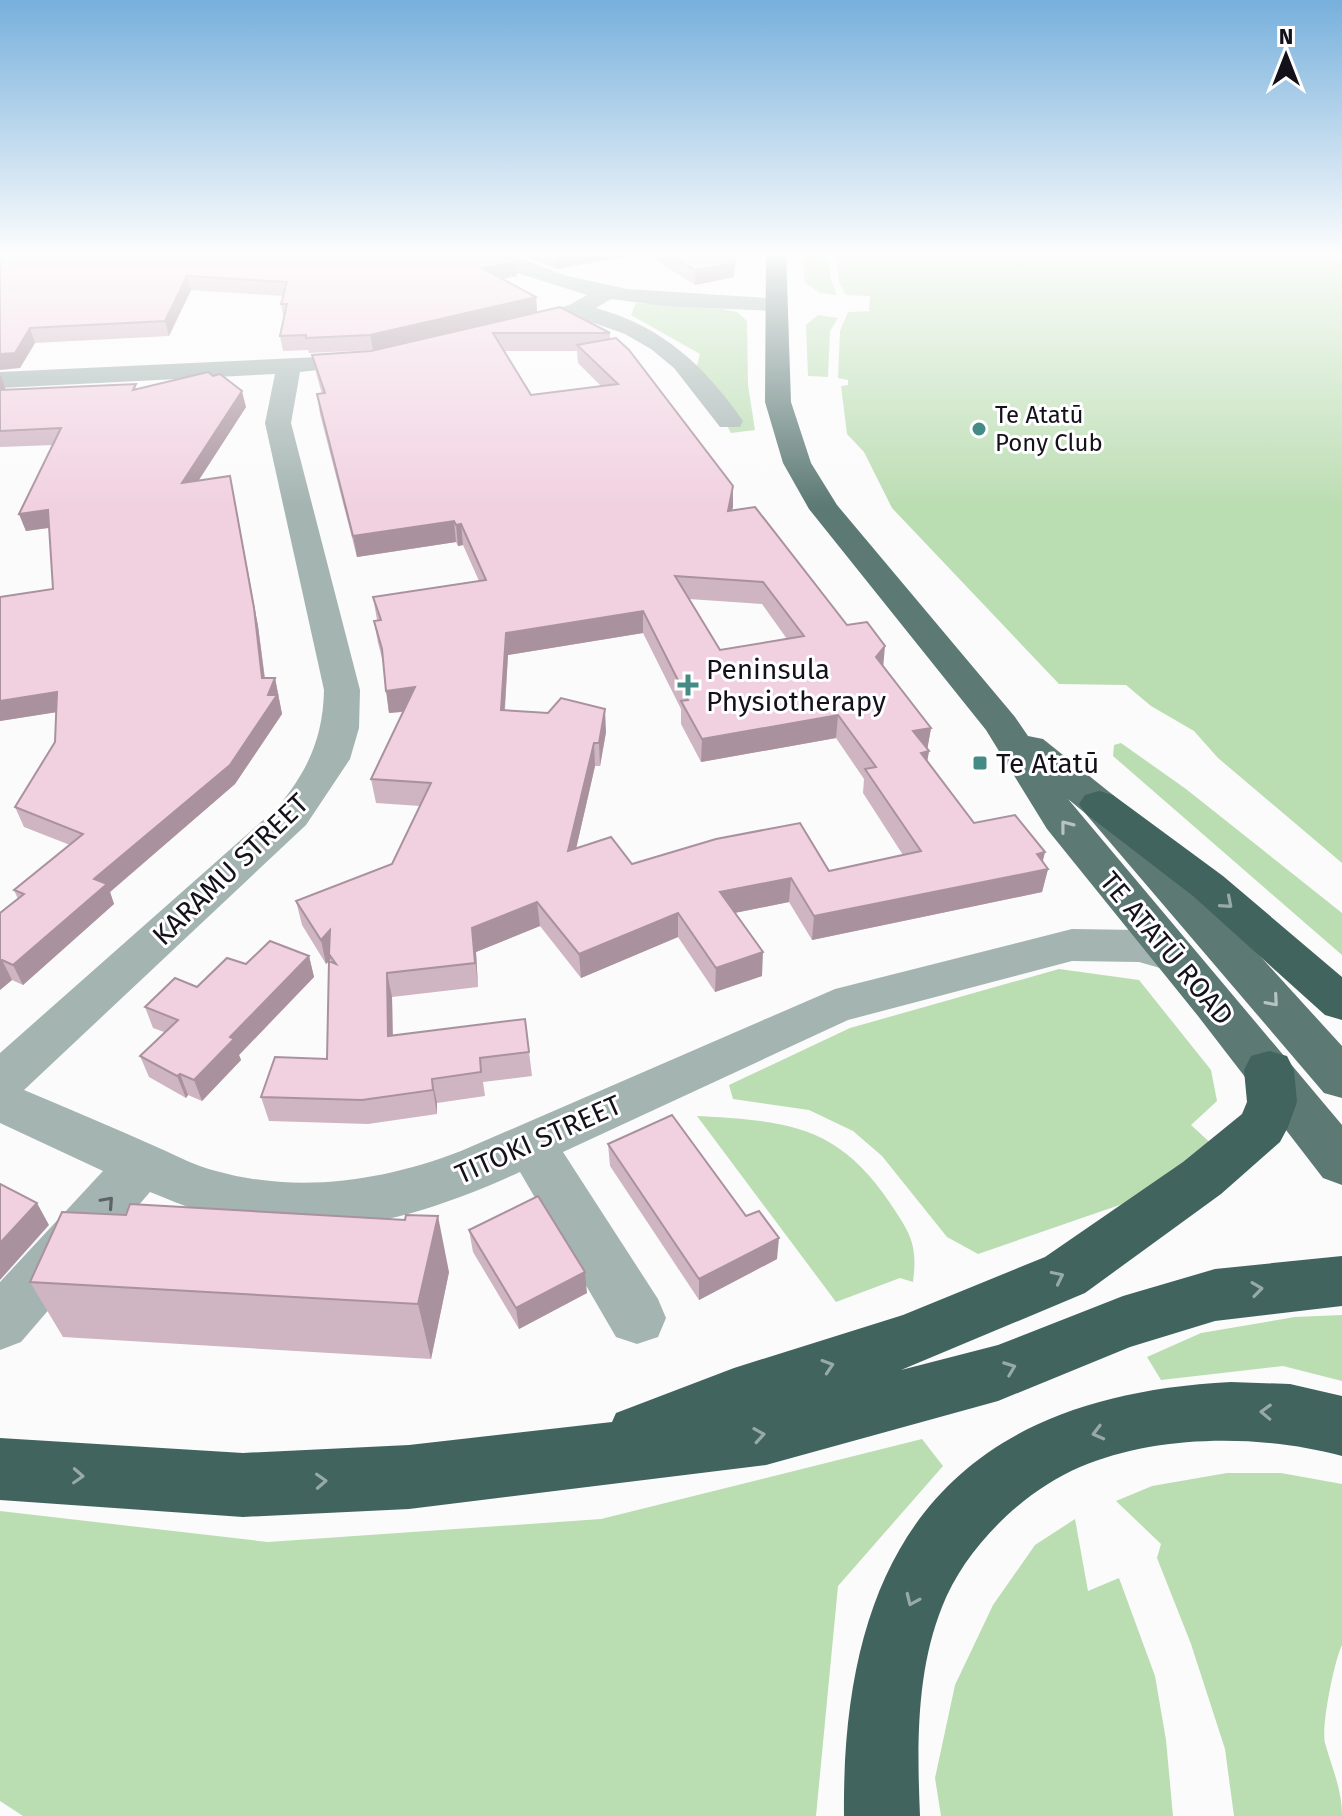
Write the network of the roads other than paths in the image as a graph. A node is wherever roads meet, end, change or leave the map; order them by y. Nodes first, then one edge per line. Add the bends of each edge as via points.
1 (644, 337) edge
2 (776, 337) edge
3 (336, 363) edge
4 (289, 366) junction
5 (0, 380) edge
6 (730, 421) dead end
7 (1002, 725) junction
8 (1099, 804) junction
9 (1115, 886) junction
10 (1072, 945) junction
11 (1174, 956) junction
12 (1342, 1003) edge
13 (1269, 1070) junction
14 (1342, 1079) edge
15 (0, 1082) edge
16 (0, 1101) edge
17 (530, 1143) junction
18 (1342, 1163) edge
19 (142, 1164) junction
20 (1342, 1281) edge
21 (637, 1318) dead end
22 (0, 1323) edge
23 (1342, 1426) edge
24 (571, 1460) junction
25 (0, 1469) edge
26 (882, 1816) edge

1 - 6 street via 682,362
2 - 7 main road, TE ATATŪ ROAD via 778,402 797,463 824,509
3 - 4 street
4 - 5 street
4 - 15 street, KARAMU STREET via 278,423 342,690 334,757 292,816
7 - 8 main road, TE ATATŪ ROAD
9 -> 7 main road, TE ATATŪ ROAD via 1061,820
8 -> 12 highway via 1208,886
8 -> 14 main road, TE ATATŪ ROAD
9 - 10 street, TITOKI STREET via 1100,921
9 - 11 main road, TE ATATŪ ROAD
10 - 11 street, TITOKI STREET via 1139,946
10 - 17 street, TITOKI STREET via 835,1006
11 - 13 main road, TE ATATŪ ROAD
13 - 18 main road, TE ATATŪ ROAD
24 -> 13 highway via 734,1397 909,1340 1065,1275 1202,1178 1262,1127 1272,1102
16 - 19 street, TITOKI STREET
17 - 19 street, TITOKI STREET via 421,1190 320,1206 250,1202 208,1192
17 - 21 street
22 -> 19 street
24 -> 20 highway via 766,1435 998,1373 1123,1323 1215,1295
23 -> 26 highway via 1284,1413 1174,1415 1067,1441 980,1498 934,1552 889,1665 879,1755
25 -> 24 highway via 243,1485 409,1477

